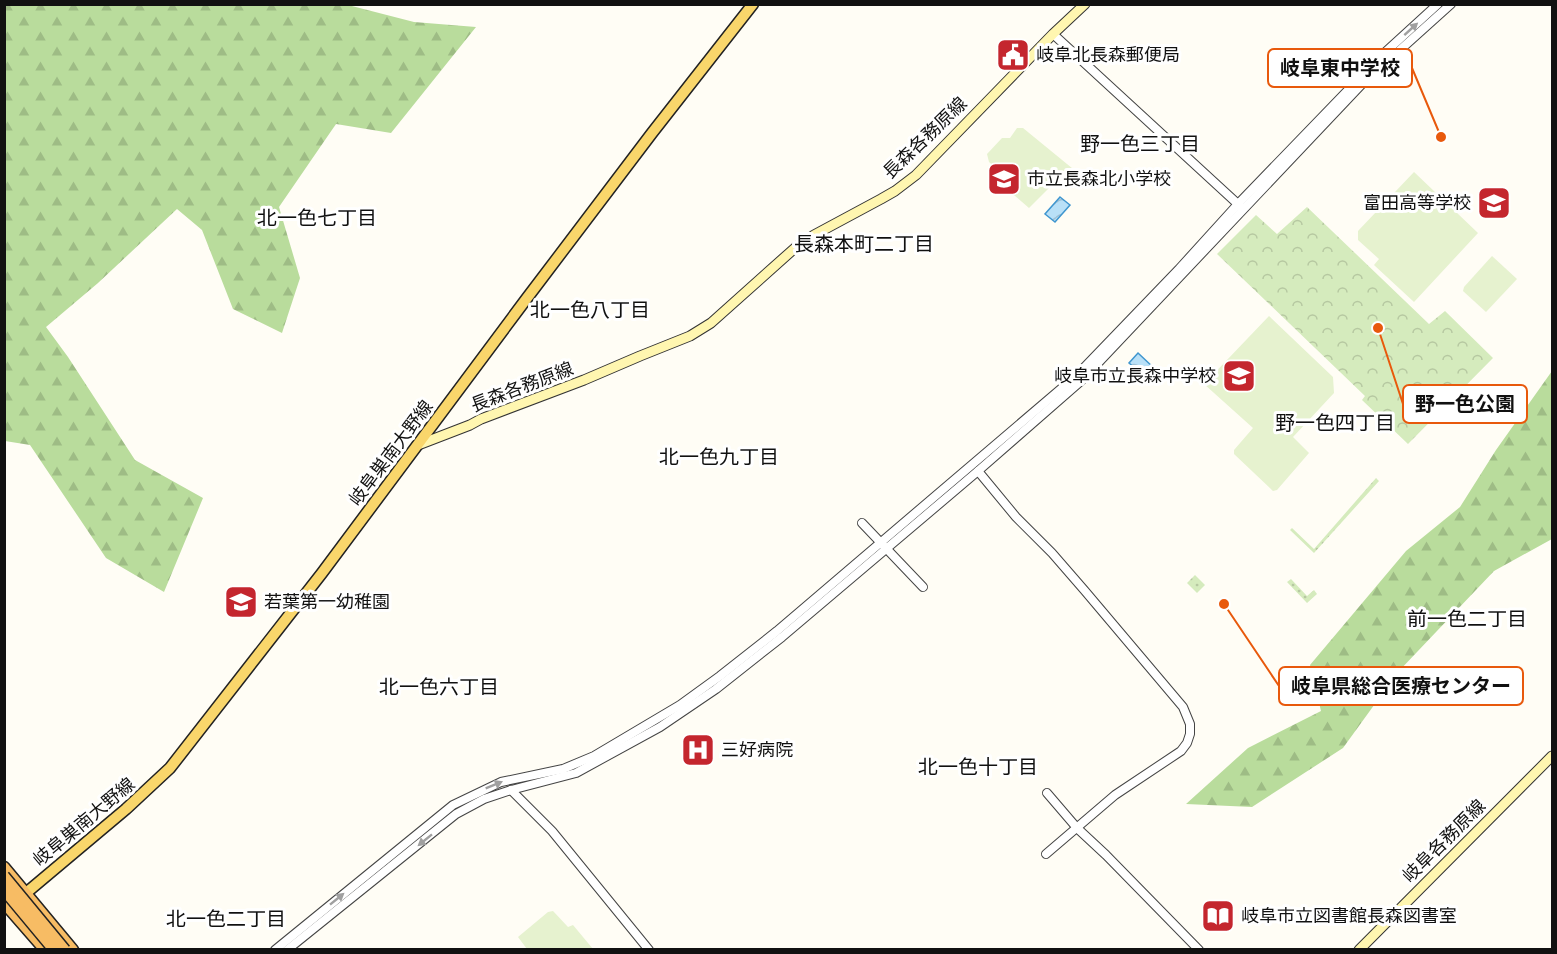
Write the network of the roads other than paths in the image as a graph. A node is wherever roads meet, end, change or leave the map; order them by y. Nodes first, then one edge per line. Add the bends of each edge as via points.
1 (753, 4) edge
2 (1085, 4) edge
3 (1438, 4) edge
4 (1451, 4) edge
5 (1053, 34) junction
6 (1241, 207) junction
7 (418, 445) junction
8 (978, 471) junction
9 (862, 523) dead end
10 (884, 545) junction
11 (923, 587) dead end
12 (1552, 756) edge
13 (511, 790) junction
14 (1047, 793) dead end
15 (1077, 828) junction
16 (1047, 854) dead end
17 (4, 867) edge
18 (4, 876) edge
19 (4, 890) edge
20 (26, 893) junction
21 (6, 907) edge
22 (45, 950) edge
23 (54, 950) edge
24 (65, 950) edge
25 (73, 950) edge
26 (275, 950) edge
27 (287, 950) edge
28 (649, 950) edge
29 (1199, 950) edge
30 (1359, 950) edge

1 - 7 main road, 岐阜巣南大野線
2 - 5 main road, 長森各務原線
6 -> 3 street via 1380,57
4 - 6 street via 1361,85
5 - 6 street
5 - 7 main road, 長森各務原線 via 915,175 888,195 796,247 711,323 690,336
6 - 8 street via 1081,381
6 - 10 street via 1077,376
7 - 20 main road, 岐阜巣南大野線 via 170,768
8 - 10 street
8 - 15 street via 1148,664 1189,719 1190,734 1181,751 1130,784
9 - 10 street
10 - 11 street
10 - 13 street via 774,644 660,727 576,773
26 -> 10 street via 453,805 501,782 575,765 680,705
12 - 30 main road, 岐阜各務原線
13 -> 27 street via 456,814
13 - 28 street via 552,831
14 - 15 street
15 - 16 street
15 - 29 street
17 - 20 highway
18 - 24 highway, bridge
19 - 23 highway, bridge
20 - 21 highway
20 - 25 highway
21 - 22 highway

